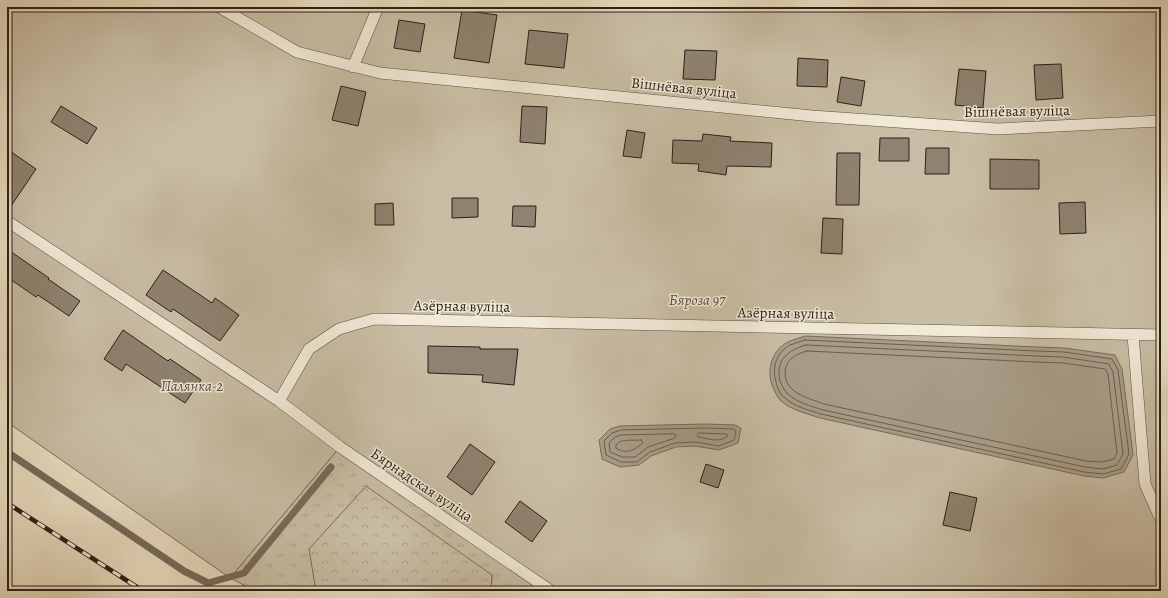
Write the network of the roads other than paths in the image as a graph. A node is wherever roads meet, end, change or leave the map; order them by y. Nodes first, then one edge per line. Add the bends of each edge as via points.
1 (219, 7) edge
2 (378, 7) edge
3 (353, 67) junction
4 (1161, 121) edge
5 (7, 221) edge
6 (1133, 335) junction
7 (1161, 335) edge
8 (279, 401) junction
9 (1161, 520) edge
10 (551, 591) edge

1 - 3 lane, Вішнёвая вуліца via 297,52
2 - 3 lane
3 - 4 lane, Вішнёвая вуліца via 380,73 812,116 990,129
5 - 8 lane, Бярнадская вуліца
6 - 7 lane, Азёрная вуліца
6 - 8 lane, Азёрная вуліца via 374,319 339,329 309,349
6 - 9 lane via 1145,484
8 - 10 lane, Бярнадская вуліца via 340,447

